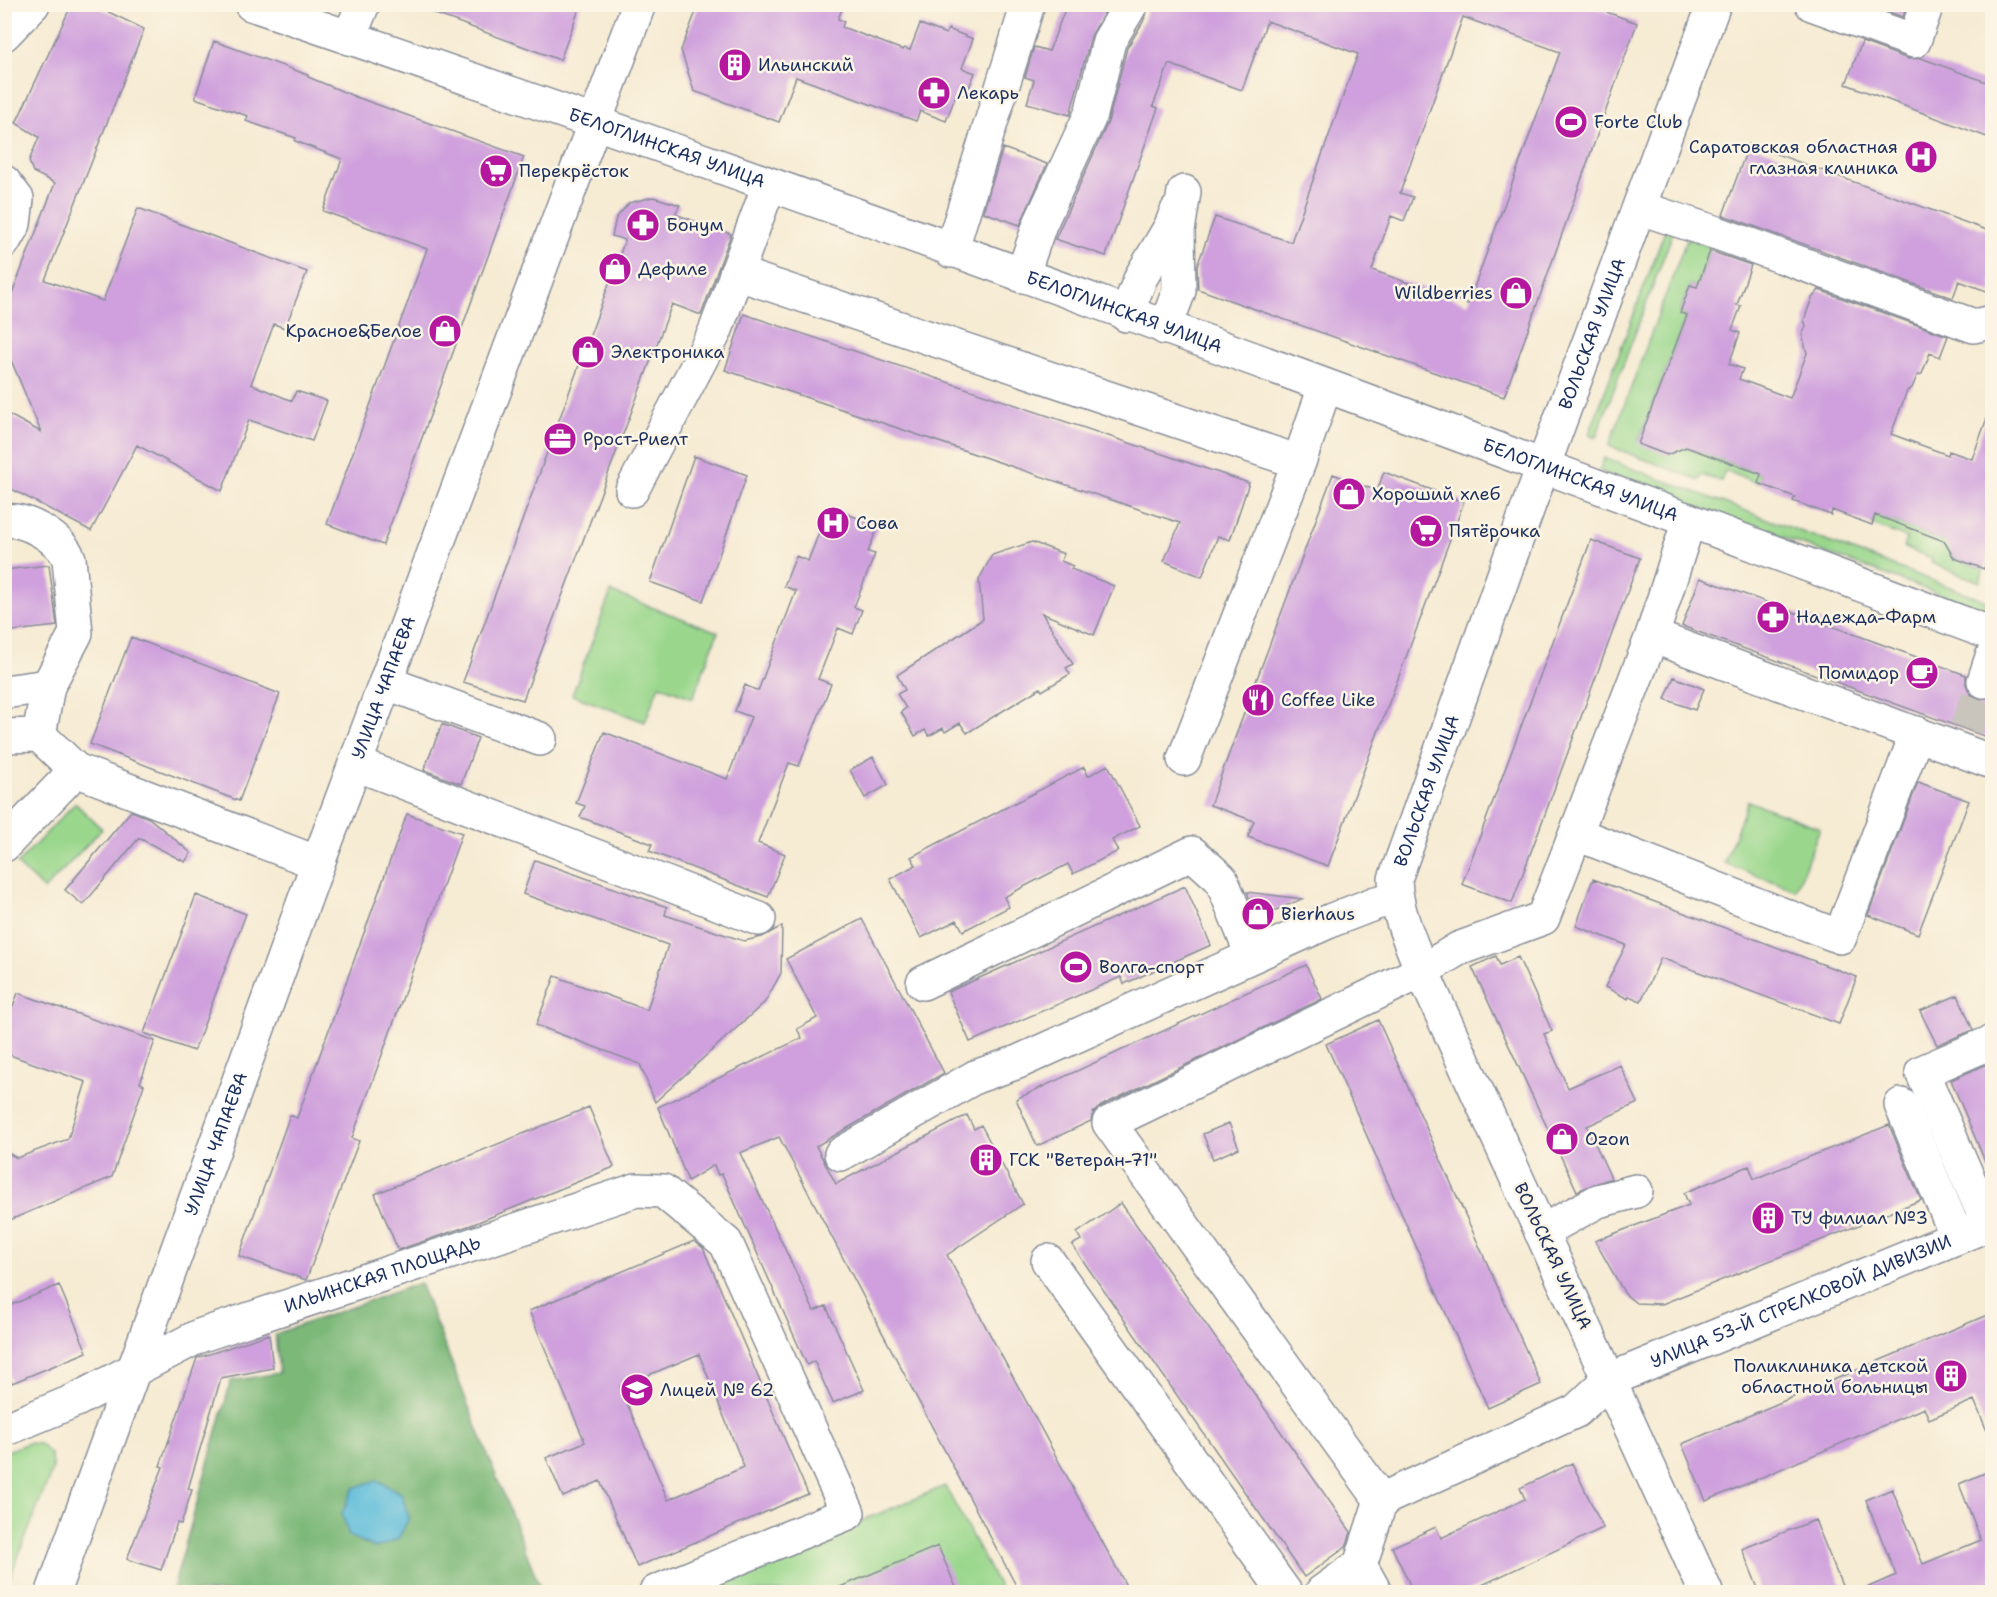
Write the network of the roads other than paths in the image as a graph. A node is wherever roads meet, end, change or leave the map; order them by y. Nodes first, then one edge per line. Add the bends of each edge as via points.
1 (33, 4) edge
2 (251, 4) edge
3 (363, 4) edge
4 (639, 4) edge
5 (1028, 4) edge
6 (1131, 4) edge
7 (1714, 4) edge
8 (1812, 4) edge
9 (1927, 4) edge
10 (4, 34) edge
11 (350, 38) junction
12 (596, 122) junction
13 (4, 182) edge
14 (769, 185) junction
15 (1640, 208) junction
16 (4, 241) edge
17 (951, 251) junction
18 (736, 273) junction
19 (1022, 276) junction
20 (1126, 315) junction
21 (1992, 322) edge
22 (1165, 328) junction
23 (1325, 387) junction
24 (1299, 462) junction
25 (1543, 466) junction
26 (632, 490) dead end
27 (1689, 520) junction
28 (4, 521) edge
29 (1992, 634) edge
30 (1652, 636) junction
31 (387, 683) junction
32 (48, 686) junction
33 (4, 692) edge
34 (1917, 733) junction
35 (39, 735) junction
36 (4, 736) edge
37 (540, 739) dead end
38 (1184, 759) dead end
39 (1992, 762) edge
40 (356, 764) junction
41 (76, 770) junction
42 (1577, 834) junction
43 (4, 845) edge
44 (318, 863) junction
45 (1395, 899) junction
46 (759, 919) dead end
47 (1252, 955) junction
48 (1422, 971) junction
49 (923, 983) dead end
50 (1992, 1042) edge
51 (1901, 1105) dead end
52 (840, 1154) dead end
53 (1636, 1191) dead end
54 (1990, 1223) edge
55 (1541, 1232) junction
56 (1957, 1238) junction
57 (1048, 1261) dead end
58 (133, 1371) junction
59 (1609, 1380) junction
60 (4, 1430) edge
61 (1382, 1500) junction
62 (1368, 1579) edge
63 (53, 1593) edge
64 (656, 1593) edge
65 (1285, 1593) edge
66 (1322, 1593) edge
67 (1706, 1593) edge

1 - 10 street
2 - 11 street, БЕЛОГЛИНСКАЯ УЛИЦА
3 - 11 street
4 - 12 street, УЛИЦА ЧАПАЕВА
5 - 17 street
6 - 19 street via 1109,42 1090,114 1040,224
7 - 15 street, ВОЛЬСКАЯ УЛИЦА
8 - 9 street via 1914,41
11 - 12 street, БЕЛОГЛИНСКАЯ УЛИЦА
12 - 14 street, БЕЛОГЛИНСКАЯ УЛИЦА
12 - 31 street, УЛИЦА ЧАПАЕВА
13 - 16 street via 17,199 14,224
14 - 17 street, БЕЛОГЛИНСКАЯ УЛИЦА
14 - 18 street
15 - 21 street via 1974,326
15 - 25 street, ВОЛЬСКАЯ УЛИЦА
17 - 19 street, БЕЛОГЛИНСКАЯ УЛИЦА
18 - 24 street
18 - 26 street via 715,332
19 - 20 street, БЕЛОГЛИНСКАЯ УЛИЦА
20 - 22 street, БЕЛОГЛИНСКАЯ УЛИЦА
20 - 22 street via 1184,192 1178,231 1179,291
22 - 23 street, БЕЛОГЛИНСКАЯ УЛИЦА
23 - 24 street
23 - 25 street, БЕЛОГЛИНСКАЯ УЛИЦА
24 - 38 street
25 - 27 street, БЕЛОГЛИНСКАЯ УЛИЦА
25 - 45 street, ВОЛЬСКАЯ УЛИЦА via 1395,879
27 - 29 street, БЕЛОГЛИНСКАЯ УЛИЦА
27 - 30 street
28 - 32 street via 15,520 57,541 69,559 76,633
30 - 34 street
30 - 42 street
31 - 37 street
31 - 40 street, УЛИЦА ЧАПАЕВА
32 - 33 street
32 - 35 street
34 - 39 street via 1962,739
34 - 42 street via 1840,937
35 - 36 street
35 - 41 street
40 - 44 street, УЛИЦА ЧАПАЕВА
40 - 46 street
41 - 43 street
41 - 44 street
42 - 48 street via 1543,918 1458,949
44 - 58 street, УЛИЦА ЧАПАЕВА
45 - 47 street via 1376,903
45 - 48 street, ВОЛЬСКАЯ УЛИЦА
47 - 49 street via 1221,879 1192,853
47 - 52 street via 1018,1062 975,1077
48 - 55 street, ВОЛЬСКАЯ УЛИЦА
48 - 61 street via 1109,1123
50 - 54 street via 1922,1072
51 - 56 street
53 - 55 street via 1598,1201
54 - 56 street, УЛИЦА 53-Й СТРЕЛКОВОЙ ДИВИЗИИ
55 - 59 street, ВОЛЬСКАЯ УЛИЦА
56 - 59 street, УЛИЦА 53-Й СТРЕЛКОВОЙ ДИВИЗИИ
57 - 65 street
58 - 60 street, ИЛЬИНСКАЯ ПЛОЩАДЬ
58 - 63 street
58 - 64 street, ИЛЬИНСКАЯ ПЛОЩАДЬ via 199,1336 636,1190 663,1191 726,1243 848,1513
59 - 61 street via 1576,1411
59 - 67 street, ВОЛЬСКАЯ УЛИЦА
61 - 62 street
62 - 66 street

